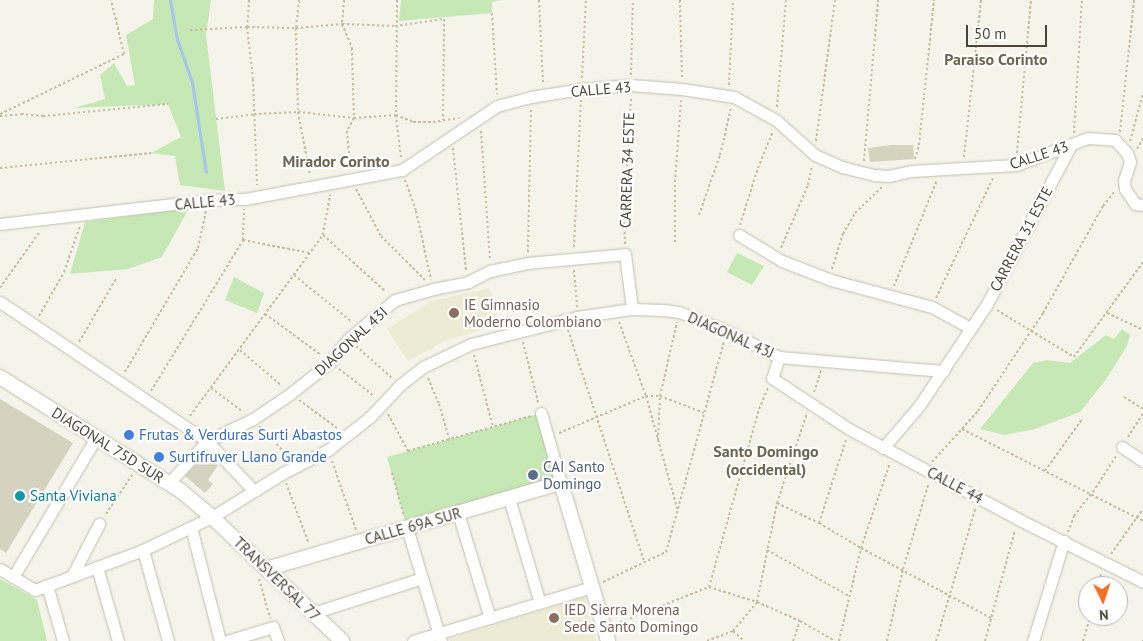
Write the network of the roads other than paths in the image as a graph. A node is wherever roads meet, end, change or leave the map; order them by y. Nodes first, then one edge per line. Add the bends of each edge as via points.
1 (1071, 145) junction
2 (1143, 205) edge
3 (0, 224) edge
4 (739, 235) road end
5 (0, 302) edge
6 (632, 309) junction
7 (970, 328) junction
8 (779, 357) junction
9 (943, 371) junction
10 (0, 377) edge
11 (541, 414) road end
12 (96, 438) junction
13 (206, 441) junction
14 (1122, 447) road end
15 (888, 451) junction
16 (1143, 461) edge
17 (169, 483) junction
18 (561, 484) junction
19 (254, 490) junction
20 (509, 498) junction
21 (458, 513) junction
22 (212, 517) junction
23 (98, 524) road end
24 (191, 527) junction
25 (407, 528) junction
26 (1064, 541) junction
27 (143, 550) junction
28 (97, 567) junction
29 (0, 569) edge
30 (266, 569) junction
31 (72, 576) junction
32 (14, 577) junction
33 (422, 578) junction
34 (1143, 582) edge
35 (47, 585) junction
36 (592, 587) junction
37 (540, 603) junction
38 (313, 613) junction
39 (490, 618) junction
40 (606, 634) edge
41 (440, 637) edge
42 (63, 641) edge
43 (118, 641) edge
44 (168, 641) edge
45 (220, 641) edge
46 (227, 641) edge
47 (278, 641) edge
48 (342, 641) edge
49 (413, 641) edge
50 (1033, 641) edge

1 - 2 street, CALLE 43 via 1088,138 1115,140 1124,148 1130,162 1124,180 1128,197 1135,204
1 - 3 street, CALLE 43 via 1016,165 888,176 842,167 815,155 776,121 731,96 631,85 531,97 497,106 402,170 245,199 208,200
1 - 7 street, CARRERA 31 ESTE via 987,304
4 - 7 street via 776,258 831,280 932,307
5 - 13 street
6 - 8 street, DIAGONAL 43J via 680,312 727,330
6 - 13 street, DIAGONAL 43I via 626,254 527,263 395,300 348,339 330,362 290,394 252,419
6 - 19 street, DIAGONAL 43J via 577,317 471,344 423,367 400,385 370,417 328,450
7 - 9 street, CARRERA 31 ESTE
8 - 9 street, DIAGONAL 43J
8 - 15 street, CALLE 44 via 772,378
9 - 15 street, CARRERA 31 ESTE
10 - 12 street, DIAGONAL 75D SUR
11 - 18 street
12 - 17 street, DIAGONAL 75D SUR
12 - 32 street
13 - 17 street
13 - 19 street
14 - 16 street
15 - 26 street, CALLE 44
17 - 22 street, DIAGONAL 75D SUR
18 - 20 street, CALLE 69A SUR
18 - 36 street
19 - 22 street, DIAGONAL 43J
20 - 21 street, CALLE 69A SUR
20 - 37 street
21 - 25 street, CALLE 69A SUR
21 - 39 street
22 - 24 street, DIAGONAL 43J
22 - 30 street, TRANSVERSAL 77
23 - 31 street
24 - 27 street, DIAGONAL 43J
24 - 45 street
25 - 30 street, CALLE 69A SUR
25 - 33 street
26 - 34 street, CALLE 44
26 - 50 street
27 - 28 street, DIAGONAL 43J
27 - 44 street
28 - 31 street, DIAGONAL 43J
28 - 43 street
29 - 32 street
30 - 38 street, TRANSVERSAL 77
31 - 35 street, DIAGONAL 43J
32 - 35 street, DIAGONAL 43J via 35,590
33 - 38 street
33 - 41 street
35 - 42 street
36 - 37 street
36 - 40 street
37 - 39 street
38 - 48 street, TRANSVERSAL 77
39 - 41 street
41 - 49 street
46 - 47 street via 273,627

